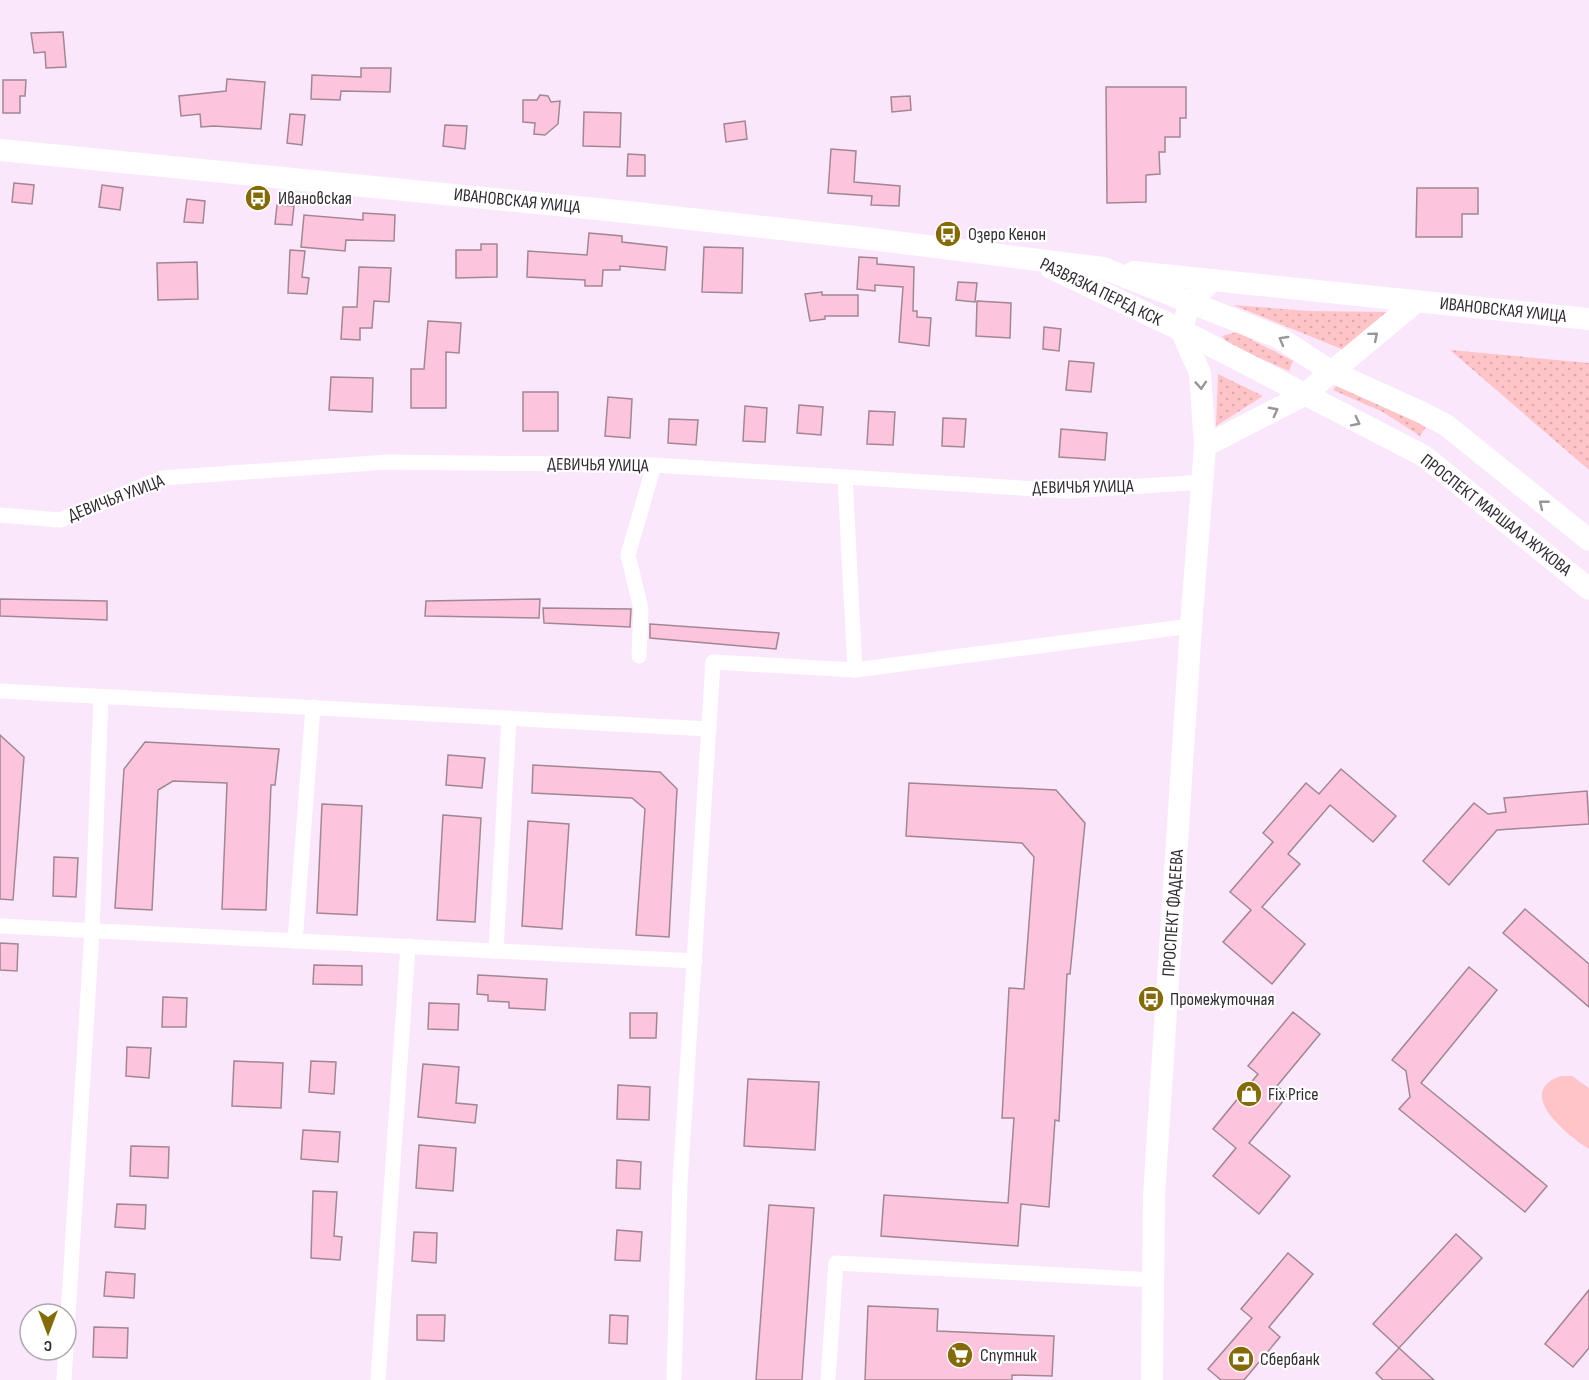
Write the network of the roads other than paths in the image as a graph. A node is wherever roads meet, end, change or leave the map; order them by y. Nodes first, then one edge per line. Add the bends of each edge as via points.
1 (0, 150) edge
2 (1033, 260) junction
3 (1103, 268) junction
4 (1213, 280) junction
5 (1417, 301) junction
6 (1191, 302) junction
7 (1589, 319) edge
8 (1181, 330) junction
9 (1332, 372) junction
10 (1304, 395) junction
11 (1206, 446) junction
12 (654, 465) junction
13 (845, 477) junction
14 (1203, 482) junction
15 (0, 515) edge
16 (1589, 540) edge
17 (1589, 589) edge
18 (1191, 626) junction
19 (639, 656) dead end
20 (855, 670) junction
21 (0, 691) edge
22 (101, 697) junction
23 (313, 707) junction
24 (509, 718) junction
25 (709, 729) junction
26 (0, 926) edge
27 (92, 930) junction
28 (295, 941) junction
29 (408, 946) junction
30 (496, 951) junction
31 (695, 961) junction
32 (1154, 1280) junction
33 (64, 1380) edge
34 (378, 1380) edge
35 (674, 1380) edge
36 (828, 1380) edge
37 (1152, 1380) edge

1 - 2 main road, ИВАНОВСКАЯ УЛИЦА via 639,213
2 - 3 main road, РАЗВЯЗКА ПЕРЕД КСК
2 - 8 main road, РАЗВЯЗКА ПЕРЕД КСК
3 - 4 main road, ИВАНОВСКАЯ УЛИЦА
3 - 6 main road, РАЗВЯЗКА ПЕРЕД КСК
4 - 5 main road, ИВАНОВСКАЯ УЛИЦА
4 - 6 main road, РАЗВЯЗКА ПЕРЕД КСК
5 - 7 main road, ИВАНОВСКАЯ УЛИЦА
9 -> 5 main road
6 - 8 main road, РАЗВЯЗКА ПЕРЕД КСК
9 -> 6 main road, РАЗВЯЗКА ПЕРЕД КСК via 1278,337
8 - 10 main road, РАЗВЯЗКА ПЕРЕД КСК
8 -> 11 main road, РАЗВЯЗКА ПЕРЕД КСК via 1200,373
9 - 10 main road
16 -> 9 main road, ПРОСПЕКТ МАРШАЛА ЖУКОВА via 1446,425
11 -> 10 main road
10 -> 17 main road, ПРОСПЕКТ МАРШАЛА ЖУКОВА via 1424,456
11 - 14 main road, ПРОСПЕКТ ФАДЕЕВА
12 - 13 street, ДЕВИЧЬЯ УЛИЦА
12 - 15 street, ДЕВИЧЬЯ УЛИЦА via 388,462 162,478 60,520
12 - 19 street via 628,555 641,609
13 - 14 street, ДЕВИЧЬЯ УЛИЦА via 1068,491
13 - 20 street
14 - 18 main road, ПРОСПЕКТ ФАДЕЕВА
18 - 20 street
18 - 32 main road, ПРОСПЕКТ ФАДЕЕВА via 1154,1195
20 - 25 street via 713,662
21 - 22 street
22 - 23 street
22 - 27 street
23 - 24 street
23 - 28 street
24 - 25 street
24 - 30 street
25 - 31 street
26 - 27 street
27 - 28 street
27 - 33 street
28 - 29 street
29 - 30 street
29 - 34 street
30 - 31 street
31 - 35 street via 680,1183
32 - 36 street via 836,1263
32 - 37 main road, ПРОСПЕКТ ФАДЕЕВА

